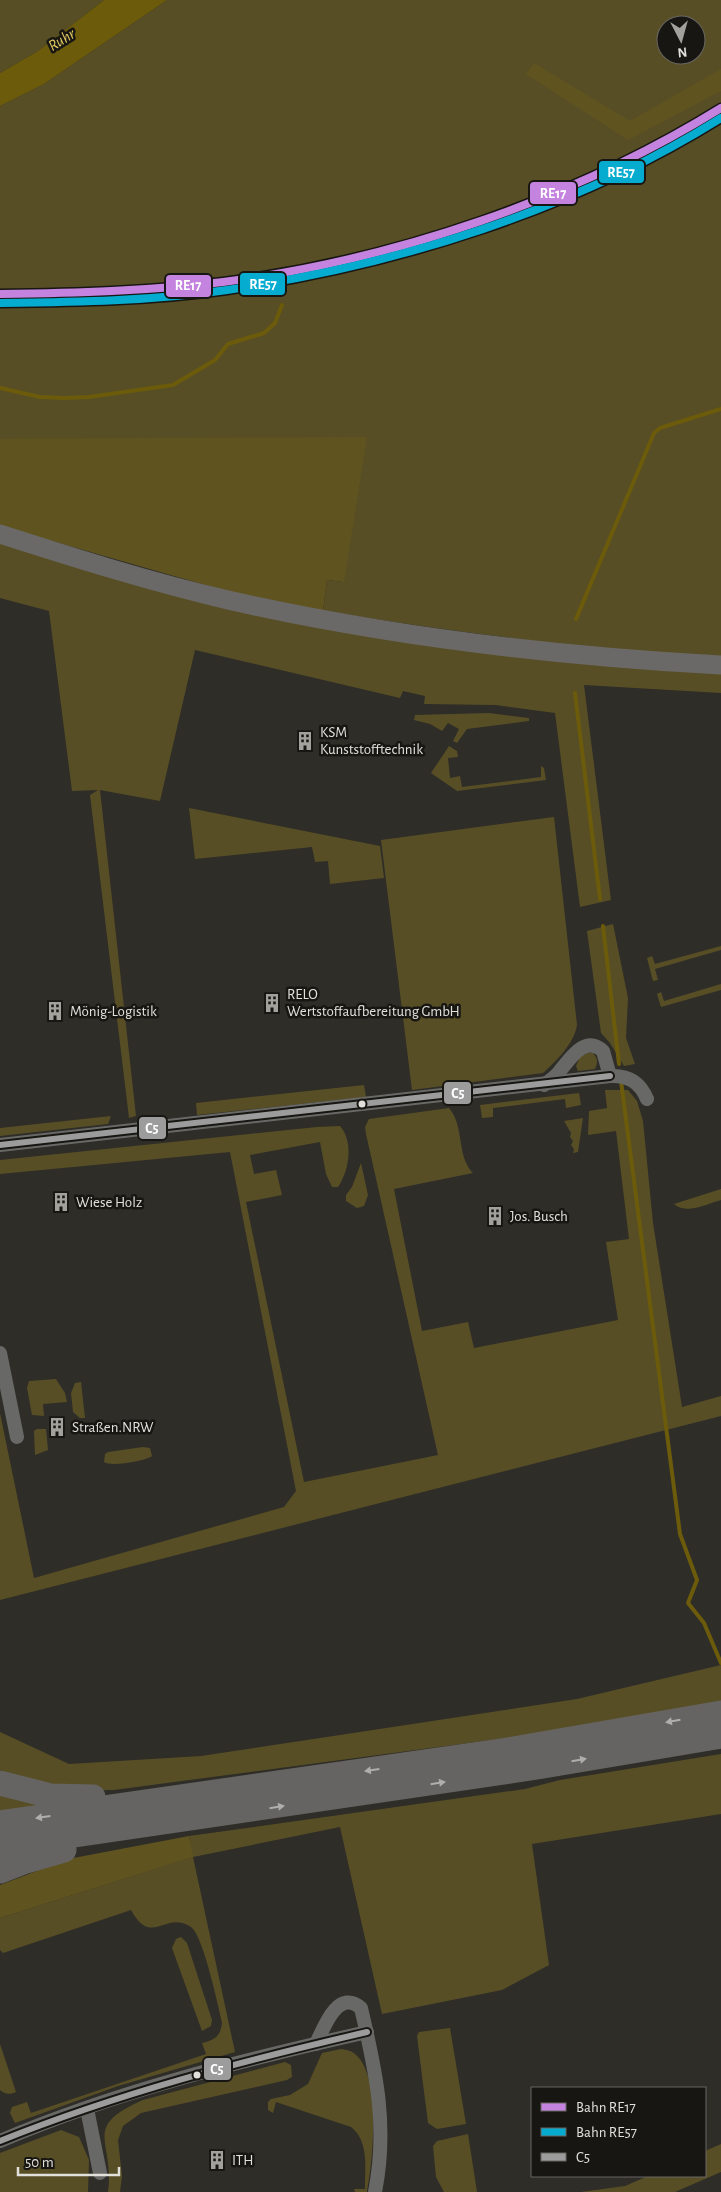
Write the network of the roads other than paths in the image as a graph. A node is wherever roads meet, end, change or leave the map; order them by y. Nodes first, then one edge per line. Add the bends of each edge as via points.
1 (0, 534) edge
2 (721, 665) edge
3 (610, 1076) junction
4 (543, 1085) junction
5 (647, 1099) dead end
6 (0, 1144) edge
7 (0, 1353) edge
8 (17, 1437) dead end
9 (721, 1713) edge
10 (721, 1736) edge
11 (0, 1783) edge
12 (230, 1802) junction
13 (0, 1823) edge
14 (0, 1846) edge
15 (0, 1871) edge
16 (367, 2032) junction
17 (316, 2044) junction
18 (87, 2108) junction
19 (0, 2141) edge
20 (100, 2173) dead end
21 (376, 2192) edge

1 - 2 main road via 227,600 322,619 477,645 583,657
3 - 4 street
3 - 4 street via 603,1051 589,1046 577,1051 559,1073
3 - 5 street via 629,1078 637,1083
4 - 6 street
7 - 8 street
9 -> 12 highway
12 -> 10 highway via 531,1768
11 - 12 highway via 39,1794 65,1797
12 -> 13 highway
12 - 14 highway
12 - 15 highway via 50,1853
16 - 17 street
16 - 17 street via 361,2008 356,2004 343,2003 332,2014
16 - 21 street via 381,2109
17 - 18 street via 197,2074
18 - 19 street
18 - 20 street

